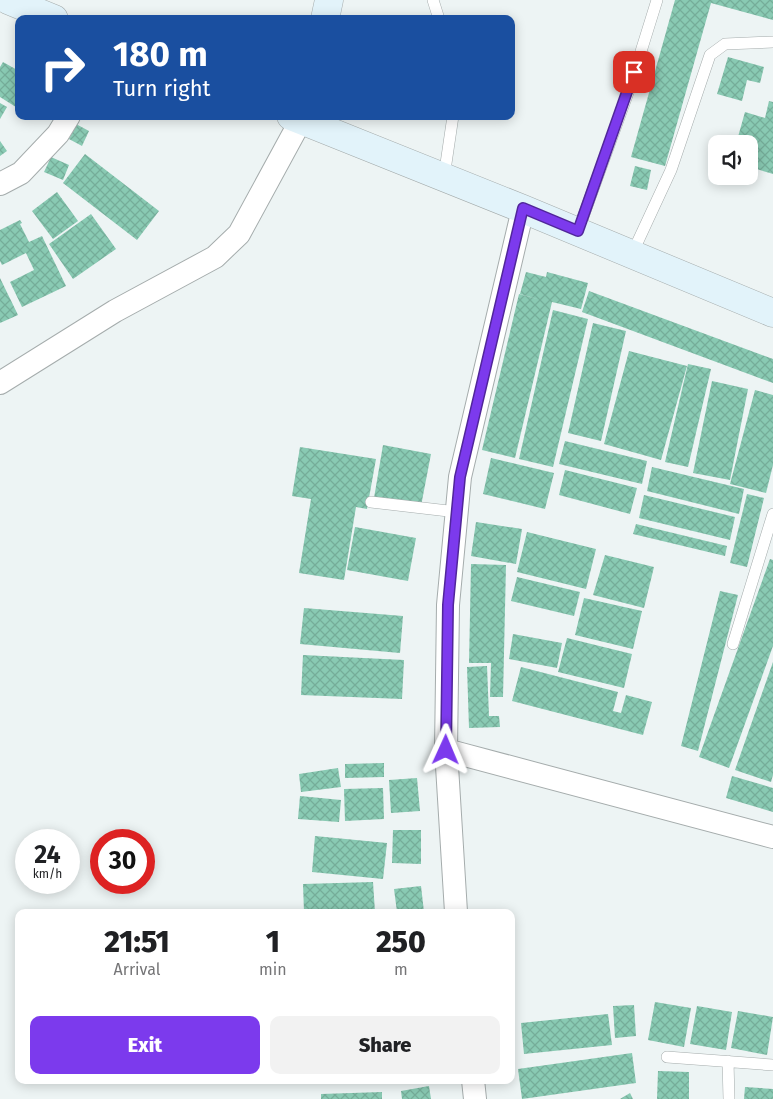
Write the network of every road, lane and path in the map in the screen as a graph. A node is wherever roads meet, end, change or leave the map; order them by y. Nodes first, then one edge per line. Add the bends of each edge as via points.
1 (8, 0) edge
2 (329, 0) edge
3 (433, 0) edge
4 (657, 0) edge
5 (44, 15) edge
6 (326, 15) edge
7 (438, 15) edge
8 (773, 42) edge
9 (67, 120) edge
10 (297, 120) edge
11 (303, 120) edge
12 (452, 120) edge
13 (444, 177) junction
14 (0, 184) edge
15 (523, 208) junction
16 (578, 231) junction
17 (632, 254) junction
18 (773, 313) edge
19 (0, 383) edge
20 (371, 502) dead end
21 (457, 512) junction
22 (773, 514) edge
23 (733, 644) dead end
24 (446, 750) junction
25 (773, 837) edge
26 (456, 909) edge
27 (667, 1056) dead end
28 (728, 1061) junction
29 (773, 1065) edge
30 (473, 1084) edge
31 (475, 1099) edge
32 (729, 1099) edge

1 - 5 main road
2 - 6 main road
3 - 7 lane
4 - 16 lane via 629,90
8 - 17 lane via 725,44 710,54 671,170
9 - 14 street via 58,134 21,173
10 - 19 street via 239,234 215,257 116,311
11 - 13 main road
12 - 13 lane
13 - 15 main road
15 - 16 main road
15 - 21 street via 460,477
16 - 17 main road
17 - 18 main road
20 - 21 lane
21 - 24 street via 448,605
22 - 23 lane
24 - 25 street
24 - 26 street
27 - 28 lane
28 - 29 lane
28 - 32 lane
30 - 31 street

